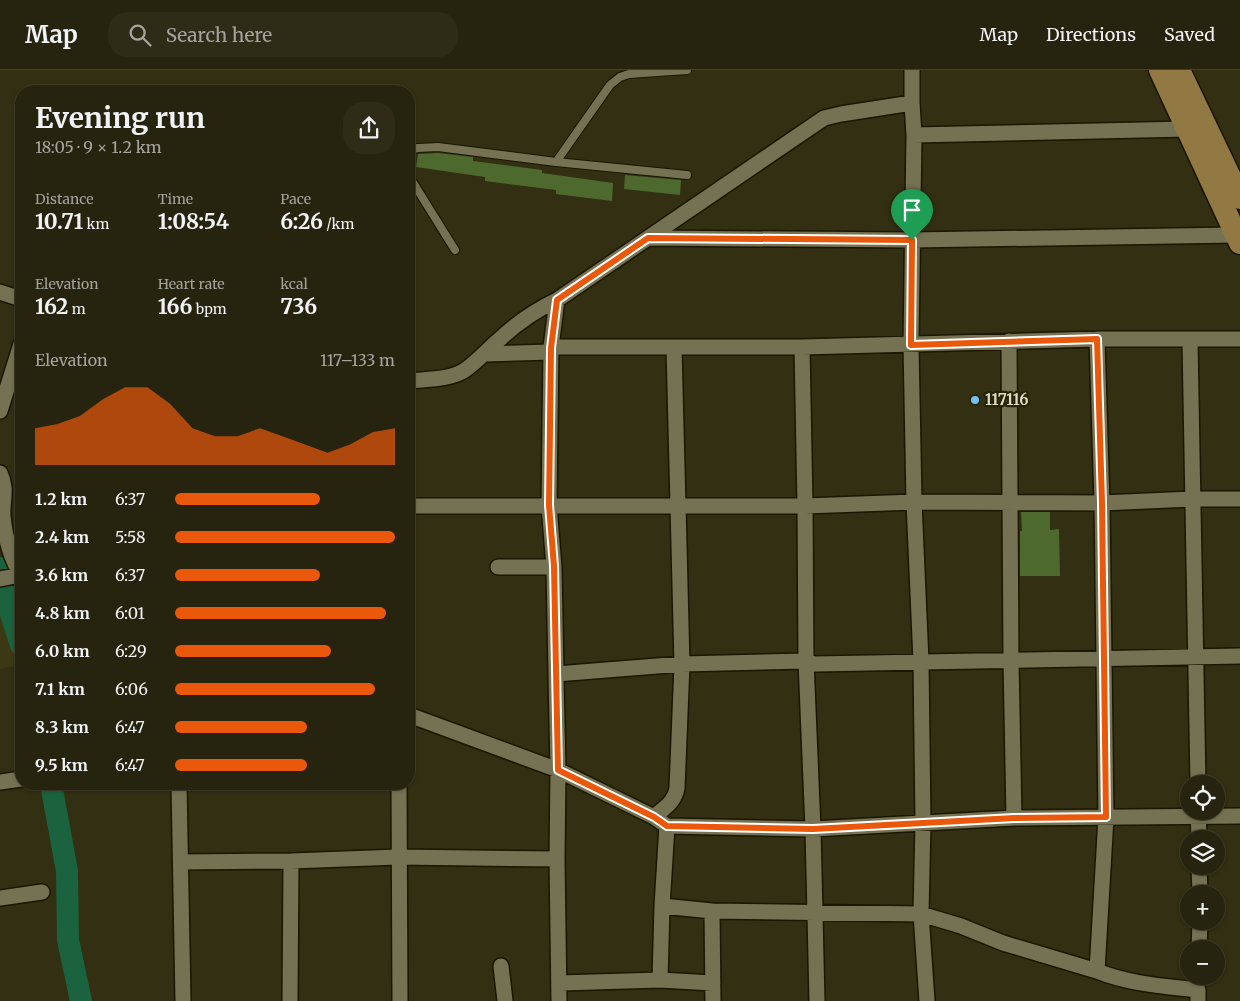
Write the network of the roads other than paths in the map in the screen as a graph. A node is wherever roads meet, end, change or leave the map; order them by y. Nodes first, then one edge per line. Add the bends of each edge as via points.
1 (687, 70) edge
2 (912, 70) edge
3 (1160, 70) edge
4 (1180, 70) edge
5 (912, 103) junction
6 (1188, 130) junction
7 (914, 135) junction
8 (415, 149) edge
9 (556, 162) junction
10 (687, 175) dead end
11 (415, 186) edge
12 (1240, 198) edge
13 (648, 238) junction
14 (1238, 239) edge
15 (912, 240) junction
16 (455, 250) dead end
17 (0, 292) edge
18 (15, 297) edge
19 (557, 300) junction
20 (1097, 339) junction
21 (1240, 339) edge
22 (1190, 340) junction
23 (1009, 341) junction
24 (911, 345) junction
25 (802, 347) junction
26 (674, 348) junction
27 (551, 350) junction
28 (485, 354) junction
29 (15, 363) edge
30 (415, 380) edge
31 (0, 411) edge
32 (0, 473) edge
33 (1192, 499) junction
34 (1240, 499) edge
35 (914, 502) junction
36 (1009, 502) junction
37 (1102, 503) junction
38 (549, 505) junction
39 (415, 506) edge
40 (678, 506) junction
41 (805, 506) junction
42 (554, 566) junction
43 (498, 567) dead end
44 (14, 575) edge
45 (1196, 656) junction
46 (1240, 656) edge
47 (1104, 657) junction
48 (1010, 660) junction
49 (806, 661) junction
50 (921, 661) junction
51 (682, 664) junction
52 (556, 674) junction
53 (415, 717) edge
54 (558, 770) junction
55 (1198, 775) edge
56 (15, 780) edge
57 (0, 782) edge
58 (180, 790) edge
59 (399, 790) edge
60 (1180, 815) edge
61 (1225, 815) edge
62 (1240, 816) edge
63 (654, 817) junction
64 (1106, 817) junction
65 (1014, 818) junction
66 (923, 823) junction
67 (667, 826) junction
68 (813, 829) junction
69 (398, 857) junction
70 (557, 859) junction
71 (291, 861) junction
72 (182, 862) junction
73 (42, 892) dead end
74 (0, 898) edge
75 (662, 906) junction
76 (712, 911) junction
77 (816, 913) junction
78 (921, 914) junction
79 (501, 966) dead end
80 (1097, 971) junction
81 (660, 980) junction
82 (560, 983) junction
83 (713, 983) junction
84 (1198, 989) edge
85 (182, 1001) edge
86 (290, 1001) edge
87 (400, 1001) edge
88 (505, 1001) edge
89 (560, 1001) edge
90 (713, 1001) edge
91 (817, 1001) edge
92 (926, 1001) edge

1 - 9 lane via 620,76 610,84
2 - 5 street
3 - 6 main road
4 - 12 main road
5 - 7 street
5 - 13 street via 824,118
6 - 7 street
6 - 14 main road
7 - 15 street
8 - 9 lane via 438,147
9 - 10 lane
11 - 16 lane
13 - 15 street
13 - 19 street
14 - 15 street
15 - 24 street
17 - 18 street
19 - 27 street
19 - 28 street via 537,309
20 - 22 street
20 - 23 street
20 - 37 street
21 - 22 street
22 - 33 street
23 - 24 street
23 - 36 street
24 - 25 street
24 - 35 street
25 - 26 street
25 - 41 street
26 - 27 street
26 - 40 street
27 - 28 street
27 - 38 street
28 - 30 street via 452,376
29 - 31 street
32 - 44 street via 5,484 3,515
33 - 34 street
33 - 37 street
33 - 45 street
35 - 36 street
35 - 41 street
35 - 50 street
36 - 37 street
36 - 48 street
37 - 47 street
38 - 39 street
38 - 40 street
38 - 42 street
40 - 41 street
40 - 51 street
41 - 49 street
42 - 43 street
42 - 52 street
45 - 46 street
45 - 47 street
45 - 55 street
47 - 48 street
47 - 64 street
48 - 50 street
48 - 65 street
49 - 50 street via 815,664
49 - 51 street
49 - 68 street
50 - 66 street
51 - 52 street
51 - 63 street via 676,795
52 - 54 street
53 - 54 street
54 - 63 street
54 - 70 street
56 - 57 street
58 - 72 street
59 - 69 street
60 - 64 street
61 - 62 street
63 - 67 street
64 - 65 street
64 - 80 street
65 - 66 street
66 - 68 street
66 - 78 street
67 - 68 street
67 - 75 street
68 - 77 street
69 - 70 street
69 - 71 street
69 - 87 street
70 - 82 street
71 - 72 street
71 - 86 street
72 - 85 street
73 - 74 street
75 - 76 street
75 - 81 street
76 - 77 street
76 - 83 street
77 - 78 street
77 - 91 street
78 - 80 street
78 - 92 street
79 - 88 street
80 - 84 street via 1133,982
81 - 82 street
81 - 83 street
82 - 89 street
83 - 90 street

